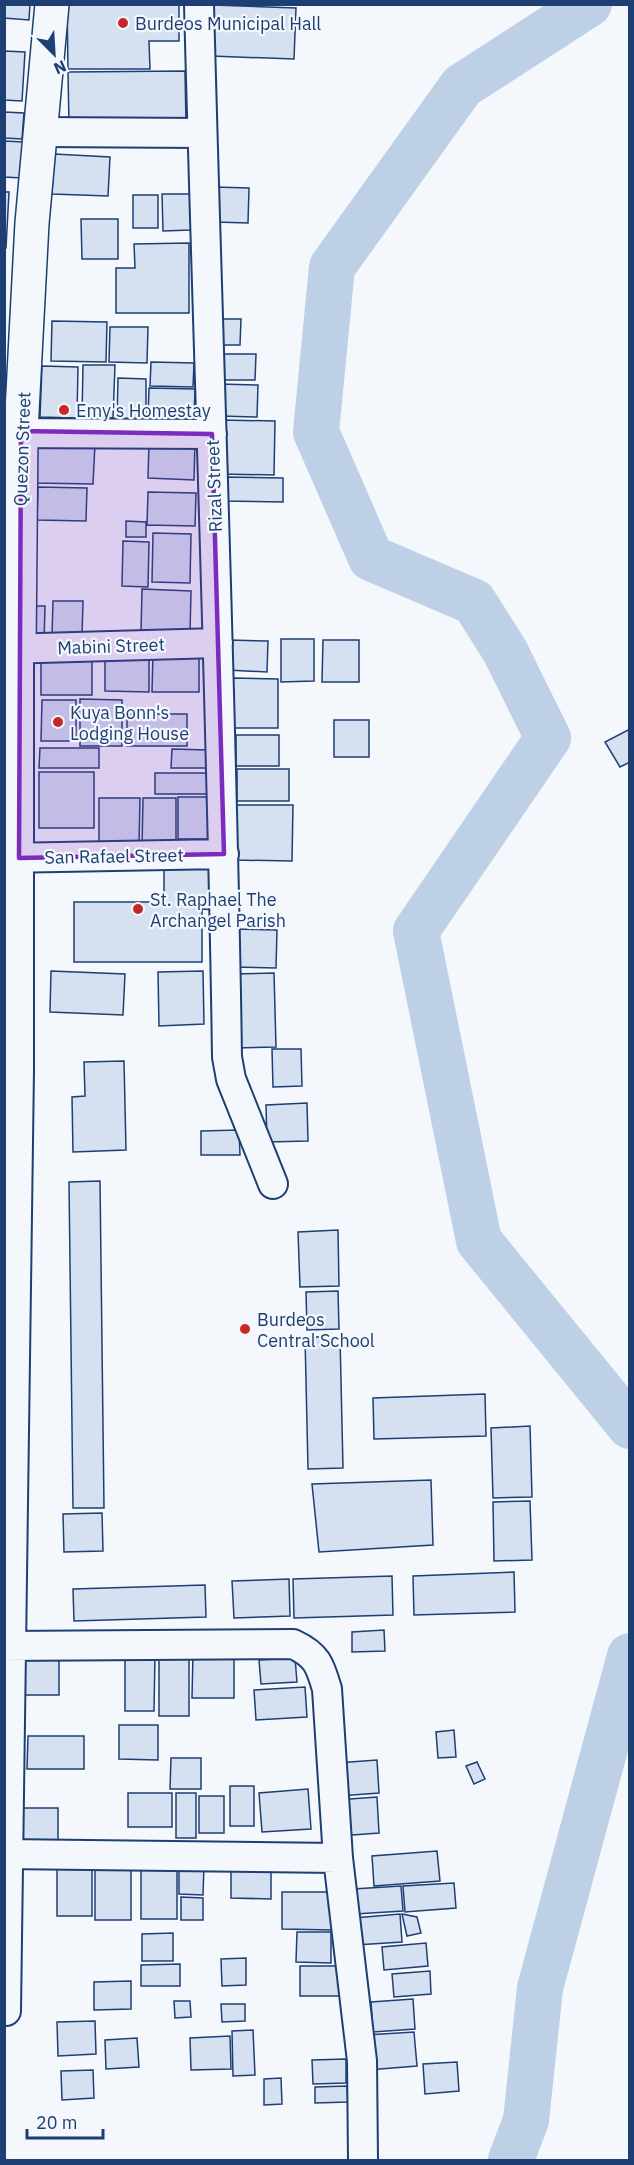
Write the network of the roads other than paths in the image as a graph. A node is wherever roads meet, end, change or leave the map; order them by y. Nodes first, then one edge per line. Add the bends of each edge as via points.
1 (52, 4) edge
2 (199, 4) edge
3 (40, 132) junction
4 (202, 133) junction
5 (13, 432) edge
6 (213, 434) junction
7 (218, 643) junction
8 (12, 649) edge
9 (224, 854) junction
10 (12, 858) edge
11 (12, 1077) edge
12 (273, 1184) dead end
13 (8, 1646) edge
14 (6, 1854) edge
15 (338, 1858) junction
16 (6, 2012) edge
17 (364, 2159) edge

1 - 3 main road, Quezon Street
2 - 4 street, Rizal Street
3 - 4 street
3 - 5 main road, Quezon Street
4 - 6 street, Rizal Street
5 - 6 street
5 - 8 main road, Quezon Street
6 - 7 street, Rizal Street
7 - 8 street, Mabini Street
7 - 9 street, Rizal Street
8 - 10 street, Quezon Street
9 - 10 street, San Rafael Street
9 - 12 street, Rizal Street via 227,1057 231,1078
10 - 11 street, Quezon Street
11 - 13 street, Quezon Street
13 - 14 street, Quezon Street
13 - 15 street via 292,1644 309,1652 320,1666 327,1689
14 - 15 street
14 - 16 street, Quezon Street
15 - 17 street via 362,2061

